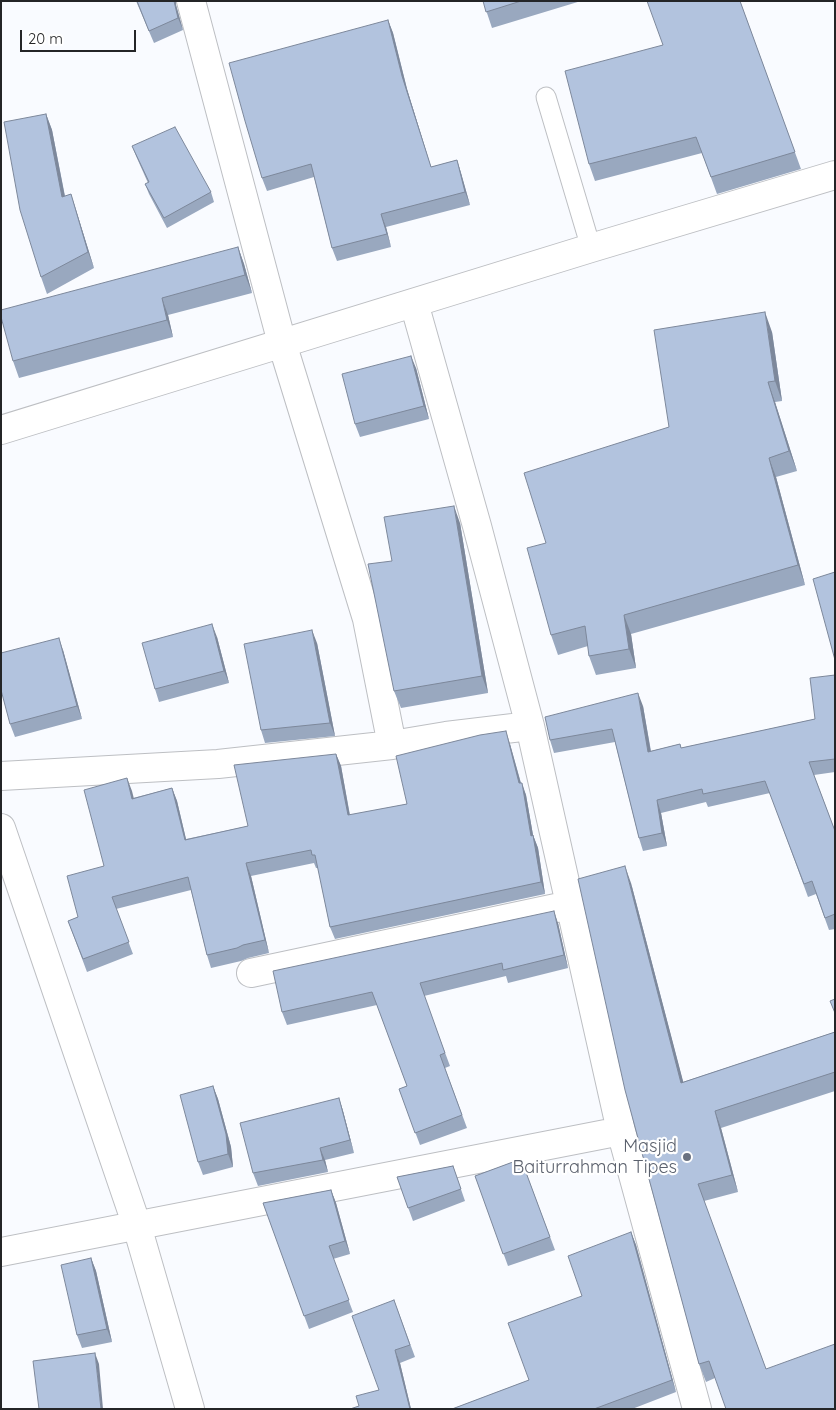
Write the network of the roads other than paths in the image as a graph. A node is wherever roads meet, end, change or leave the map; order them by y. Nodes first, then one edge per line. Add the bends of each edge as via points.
1 (191, 1) edge
2 (546, 97) dead end
3 (835, 175) edge
4 (591, 248) junction
5 (414, 303) junction
6 (282, 343) junction
7 (1, 430) edge
8 (530, 726) junction
9 (392, 745) junction
10 (1, 776) edge
11 (1, 828) edge
12 (570, 905) junction
13 (251, 973) dead end
14 (622, 1131) junction
15 (136, 1226) junction
16 (1, 1252) edge
17 (190, 1409) edge
18 (697, 1409) edge

1 - 6 street
2 - 4 lane
3 - 4 street
4 - 5 street
5 - 6 street
5 - 8 street
6 - 7 street
6 - 9 street via 367,619
8 - 9 street
8 - 12 street
9 - 10 street via 218,764
11 - 15 street
12 - 13 street
12 - 14 street
14 - 15 street
14 - 18 street
15 - 16 street
15 - 17 street

